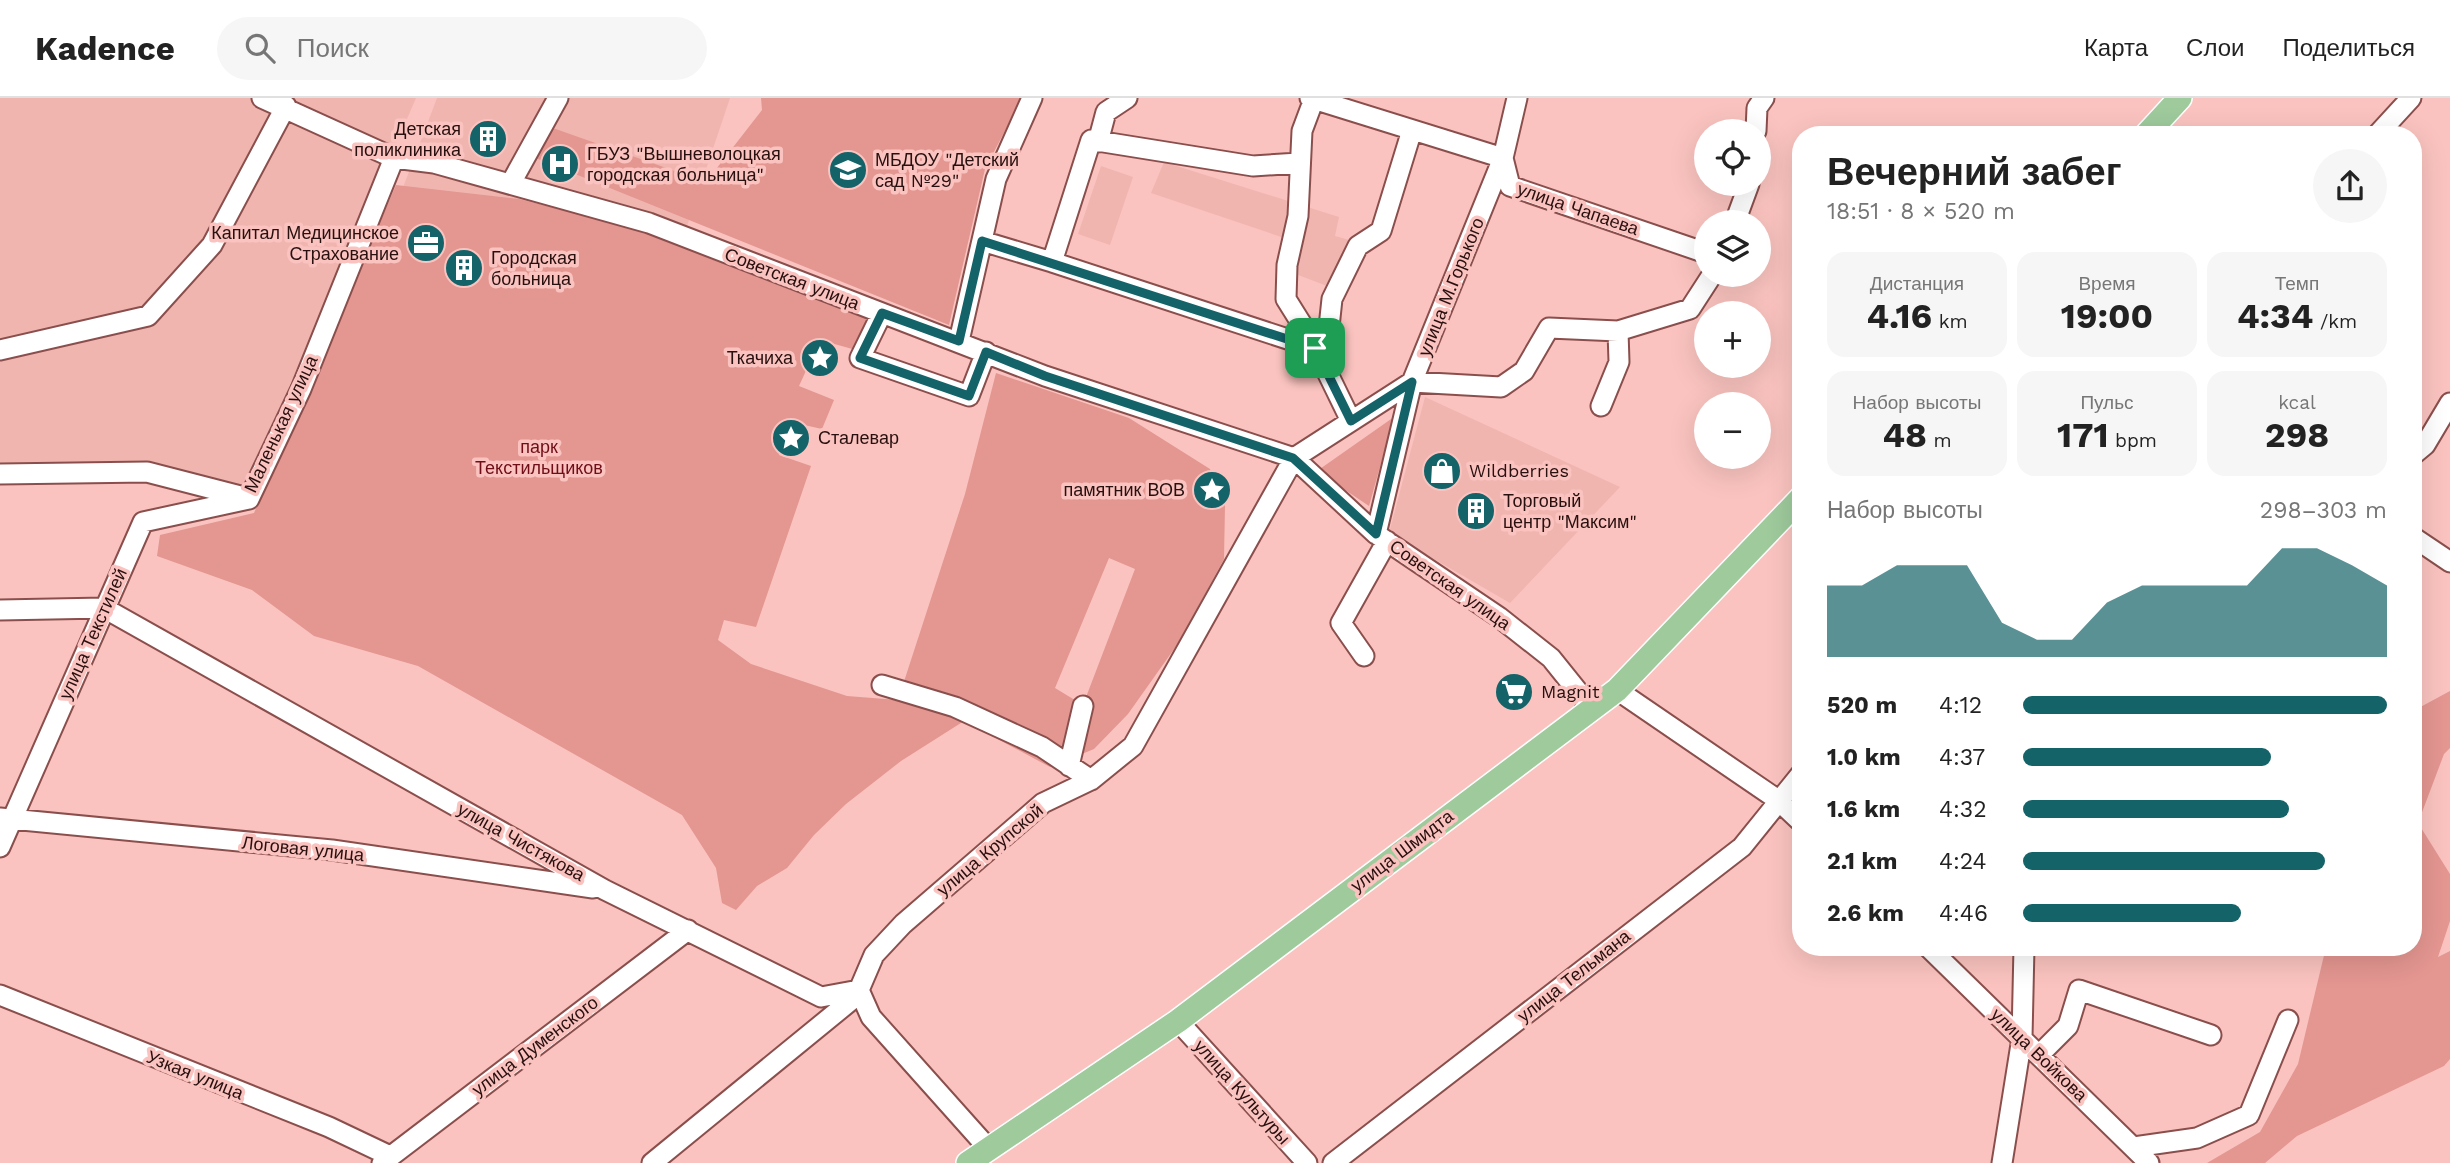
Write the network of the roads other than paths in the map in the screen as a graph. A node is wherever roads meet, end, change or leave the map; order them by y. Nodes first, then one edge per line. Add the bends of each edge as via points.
1 (262, 98) edge
2 (558, 98) edge
3 (1032, 98) edge
4 (1127, 98) edge
5 (1517, 98) edge
6 (1764, 98) edge
7 (2180, 98) edge
8 (2411, 98) edge
9 (1312, 99) edge
10 (285, 106) junction
11 (1757, 119) edge
12 (2154, 126) edge
13 (2385, 126) edge
14 (1412, 130) junction
15 (1098, 142) junction
16 (394, 158) junction
17 (1503, 158) junction
18 (1299, 163) junction
19 (511, 183) junction
20 (982, 241) junction
21 (1694, 249) edge
22 (1052, 262) junction
23 (1704, 287) edge
24 (882, 313) junction
25 (1618, 331) junction
26 (959, 341) junction
27 (1315, 348) junction
28 (0, 350) edge
29 (986, 352) junction
30 (1412, 382) junction
31 (2450, 403) edge
32 (1601, 406) dead end
33 (1351, 421) junction
34 (2422, 448) edge
35 (1293, 458) junction
36 (0, 474) edge
37 (249, 499) junction
38 (1792, 507) edge
39 (1382, 537) junction
40 (2422, 543) edge
41 (2450, 562) edge
42 (104, 608) junction
43 (0, 610) edge
44 (1363, 656) dead end
45 (882, 685) dead end
46 (1617, 690) junction
47 (1083, 706) dead end
48 (1592, 709) junction
49 (1069, 766) junction
50 (1091, 780) junction
51 (1792, 784) edge
52 (1777, 800) junction
53 (1792, 814) edge
54 (6, 818) edge
55 (0, 846) edge
56 (605, 890) junction
57 (688, 930) junction
58 (1937, 956) edge
59 (2024, 956) edge
60 (859, 990) junction
61 (0, 995) edge
62 (2288, 1020) dead end
63 (1178, 1021) junction
64 (2211, 1035) dead end
65 (2022, 1038) junction
66 (2039, 1055) junction
67 (2134, 1147) junction
68 (988, 1148) junction
69 (386, 1160) edge
70 (652, 1163) edge
71 (968, 1163) edge
72 (1307, 1163) edge
73 (1333, 1163) edge
74 (2002, 1163) edge
75 (2149, 1163) edge

1 - 10 street, Советская улица
2 - 19 street
3 - 20 street via 996,179
4 - 15 street via 1105,112
5 - 17 street, улица М.Горького
6 - 11 street
7 - 12 main road
8 - 13 street
9 - 14 street
9 - 18 street
10 - 16 street, Советская улица
10 - 28 street via 212,245 148,316
14 - 17 street
14 - 27 street via 1381,231 1357,246 1332,299 1329,327
15 - 18 street via 1253,166
15 - 22 street via 1091,140
16 - 19 street, Советская улица
16 - 37 street, Маленькая улица via 301,389
17 - 21 street, улица Чапаева via 1510,186
17 - 30 street, улица М.Горького
18 - 27 street via 1298,216 1287,265 1286,299
19 - 24 street, Советская улица via 649,223
20 - 22 street
20 - 26 street
22 - 27 street
23 - 25 street via 1690,309
24 - 26 street, Советская улица
24 - 29 street via 860,358 969,396
25 - 30 street via 1549,328 1524,371 1501,387
25 - 32 street via 1619,362
26 - 29 street, Советская улица
27 - 33 street
29 - 35 street, Советская улица
30 - 33 street
30 - 39 street, улица М.Горького
31 - 34 street
33 - 35 street
35 - 39 street, Советская улица
35 - 50 street, улица Крупской via 1133,746
36 - 37 street, Маленькая улица via 146,472
37 - 42 street, улица Текстилей via 143,522
38 - 46 main road, улица Шмидта
39 - 44 street, улица М.Горького via 1340,623
39 - 48 street, Советская улица via 1551,658
40 - 41 street
42 - 43 street
42 - 54 street, улица Текстилей
42 - 56 street, улица Чистякова
45 - 49 street via 955,707 1042,747
46 - 48 main road, улица Шмидта
46 - 52 street
47 - 49 street
48 - 63 main road, улица Шмидта
49 - 50 street
50 - 60 street, улица Крупской via 1043,803 903,924 874,955
51 - 52 street, улица Тельмана
52 - 53 street
52 - 73 street, улица Тельмана via 1742,847
54 - 55 street, улица Текстилей
54 - 56 street, Логовая улица via 332,850
56 - 57 street, улица Чистякова
57 - 60 street, улица Чистякова via 821,997
57 - 69 street, улица Думенского
58 - 65 street, улица Войкова
59 - 65 street
60 - 68 street via 871,1017
60 - 70 street, улица Крупской
61 - 69 street, Узкая улица via 329,1127
62 - 67 street via 2249,1115 2197,1138
63 - 68 main road, улица Шмидта
63 - 72 street, улица Культуры
64 - 66 street via 2079,990 2068,1026
65 - 66 street, улица Войкова
65 - 74 street
66 - 67 street, улица Войкова
67 - 75 street, улица Войкова
68 - 71 main road, улица Шмидта

